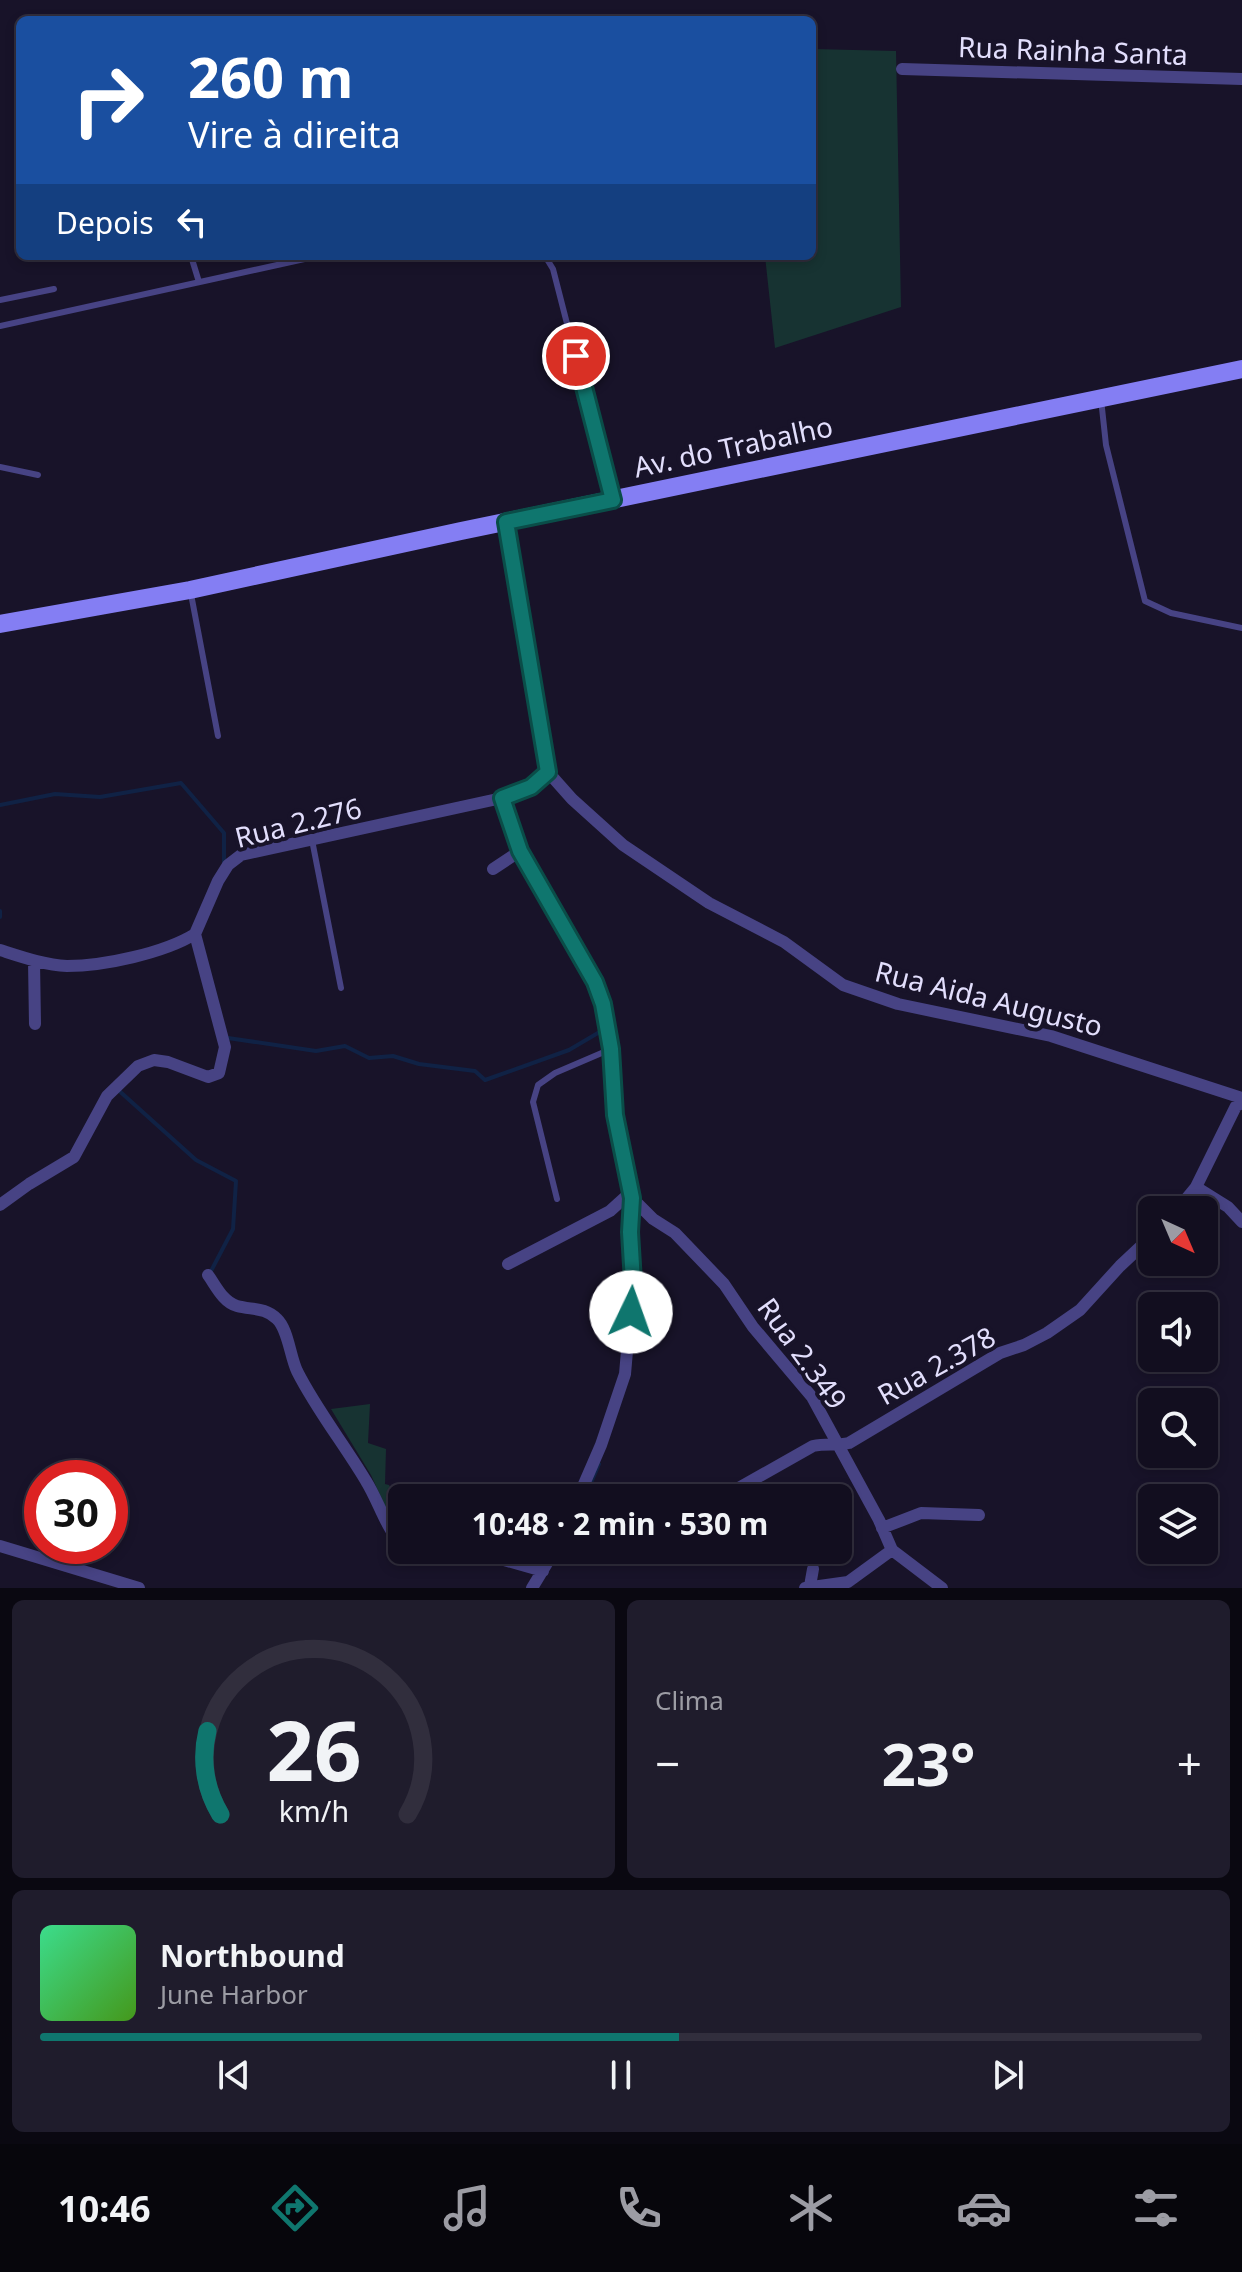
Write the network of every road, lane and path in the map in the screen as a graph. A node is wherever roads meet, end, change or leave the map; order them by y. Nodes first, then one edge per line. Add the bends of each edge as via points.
1 (902, 69) dead end
2 (1242, 79) edge
3 (192, 260) edge
4 (300, 260) edge
5 (547, 260) edge
6 (199, 282) junction
7 (54, 289) dead end
8 (0, 300) edge
9 (0, 326) edge
10 (1242, 369) edge
11 (1101, 398) junction
12 (0, 467) edge
13 (38, 475) dead end
14 (613, 500) junction
15 (506, 522) junction
16 (190, 590) junction
17 (2, 621) edge
18 (1242, 628) edge
19 (218, 736) dead end
20 (548, 772) junction
21 (502, 798) junction
22 (312, 840) junction
23 (520, 851) junction
24 (493, 869) dead end
25 (195, 934) junction
26 (0, 950) edge
27 (34, 961) junction
28 (341, 988) dead end
29 (35, 1024) dead end
30 (611, 1049) junction
31 (1242, 1100) edge
32 (1196, 1187) junction
33 (632, 1195) junction
34 (1189, 1196) edge
35 (557, 1199) dead end
36 (0, 1205) edge
37 (1242, 1222) edge
38 (1138, 1249) edge
39 (508, 1264) dead end
40 (208, 1275) dead end
41 (837, 1446) junction
42 (584, 1484) edge
43 (746, 1484) edge
44 (979, 1515) dead end
45 (388, 1525) edge
46 (882, 1528) junction
47 (0, 1546) edge
48 (892, 1550) junction
49 (518, 1564) edge
50 (547, 1564) edge
51 (813, 1569) dead end
52 (543, 1571) junction
53 (808, 1587) edge
54 (139, 1588) edge
55 (532, 1588) edge
56 (942, 1588) edge

1 - 2 street, Rua Rainha Santa
3 - 6 lane
4 - 6 lane
5 - 14 lane
6 - 9 lane
7 - 8 lane
10 - 11 main road, Av. do Trabalho
11 - 14 main road, Av. do Trabalho
11 - 18 lane via 1106,445 1145,601 1171,613
12 - 13 lane
14 - 15 main road, Av. do Trabalho
15 - 16 main road, Av. do Trabalho
15 - 20 street
16 - 17 main road, Av. do Trabalho
16 - 19 lane
20 - 21 street, Rua 2.276 via 531,787
20 - 31 street, Rua Aida Augusto via 623,845 709,903 784,942 843,985 898,1004 1051,1036
21 - 22 street, Rua 2.276
21 - 23 street
22 - 25 street, Rua 2.276 via 241,855 228,865
22 - 28 lane
23 - 24 street
23 - 30 street via 595,982
25 - 27 street via 93,964
25 - 36 street via 225,1047 219,1073 208,1077 154,1060 138,1066 107,1096 74,1157
26 - 27 street
27 - 29 street
30 - 33 street via 615,1115
30 - 35 lane via 538,1085 533,1102
31 - 32 street
32 - 34 street
32 - 37 street
33 - 39 street
33 - 41 street, Rua 2.349 via 724,1284 812,1397
33 - 42 street via 633,1282 625,1374
38 - 41 street, Rua 2.378 via 1087,1305 1057,1327 1000,1353
40 - 45 street via 228,1302 277,1319 300,1377
41 - 43 street, Rua 2.378 via 813,1446
41 - 46 street, Rua 2.349
44 - 46 street via 921,1513
46 - 48 street, Rua 2.349
47 - 54 street
48 - 53 street via 848,1582
48 - 56 street, Rua 2.349
49 - 52 street
50 - 52 street
51 - 53 street
52 - 55 street

